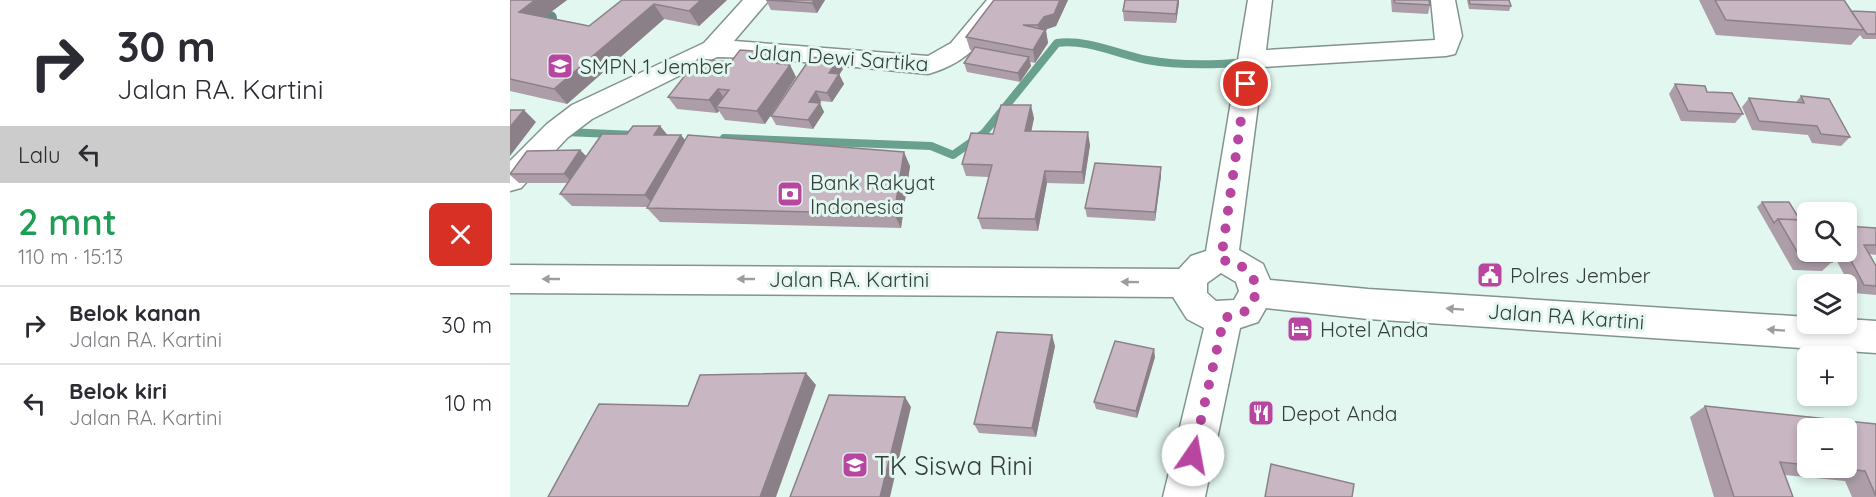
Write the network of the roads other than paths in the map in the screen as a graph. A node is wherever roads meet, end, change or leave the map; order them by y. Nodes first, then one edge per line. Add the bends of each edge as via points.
1 (757, 0) edge
2 (1260, 0) edge
3 (1443, 0) edge
4 (993, 1) edge
5 (713, 50) junction
6 (1250, 59) junction
7 (510, 180) edge
8 (1221, 260) junction
9 (510, 279) edge
10 (1188, 283) junction
11 (1257, 293) junction
12 (1224, 318) junction
13 (1876, 337) edge
14 (1184, 497) edge

1 - 5 street
2 - 6 street
3 - 6 street via 1449,36 1446,48
4 - 5 street, Jalan Dewi Sartika via 967,42 940,63
5 - 7 street, Jalan Dewi Sartika via 582,112
6 - 8 street
8 - 10 street via 1200,267
8 - 11 street via 1243,266 1251,274
10 -> 9 street, Jalan RA. Kartini
10 - 12 street via 1192,303 1201,311
11 - 12 street via 1246,311
13 -> 11 street, Jalan RA Kartini via 1368,304
12 - 14 street

